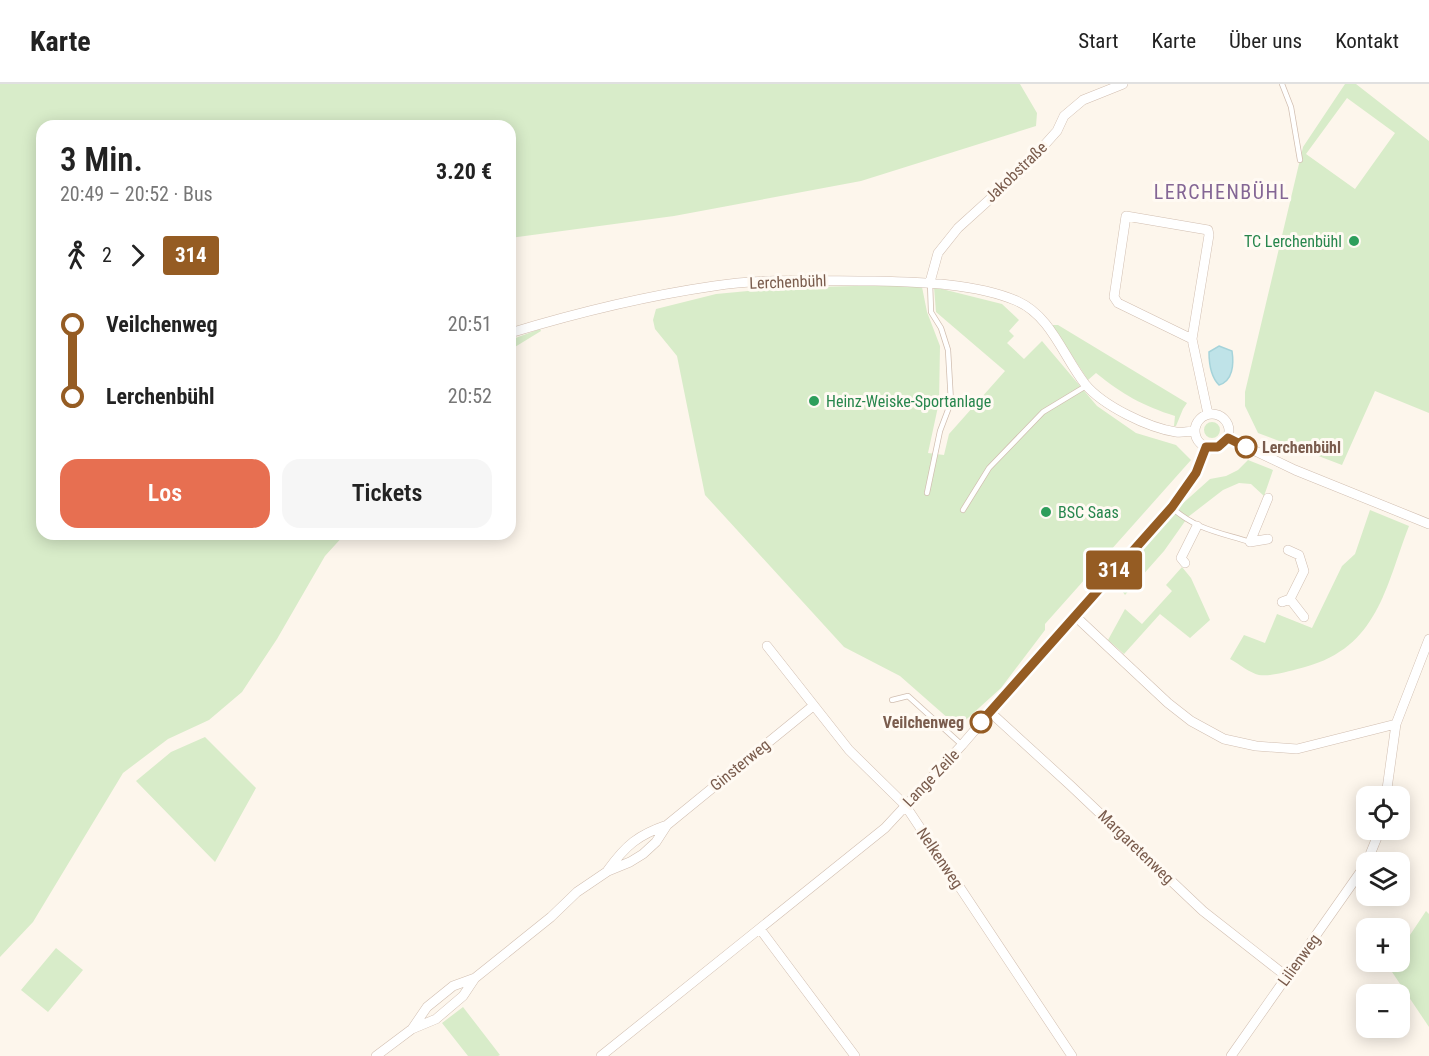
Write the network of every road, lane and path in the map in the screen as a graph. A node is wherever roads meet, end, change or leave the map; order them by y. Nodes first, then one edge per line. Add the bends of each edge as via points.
1 (1123, 84) edge
2 (1282, 84) edge
3 (1299, 160) dead end
4 (930, 282) junction
5 (516, 331) edge
6 (1192, 339) junction
7 (1086, 386) junction
8 (1208, 414) junction
9 (1194, 431) junction
10 (1228, 438) junction
11 (1206, 447) junction
12 (927, 494) dead end
13 (1268, 498) dead end
14 (1172, 507) junction
15 (963, 510) dead end
16 (1429, 524) edge
17 (1197, 526) junction
18 (1268, 539) dead end
19 (1250, 542) junction
20 (1288, 550) dead end
21 (1185, 563) dead end
22 (1074, 615) junction
23 (1304, 617) dead end
24 (1429, 639) edge
25 (767, 646) dead end
26 (892, 700) dead end
27 (813, 706) junction
28 (990, 712) junction
29 (1396, 724) junction
30 (962, 745) junction
31 (1387, 786) edge
32 (905, 805) junction
33 (667, 825) junction
34 (608, 871) junction
35 (1356, 878) edge
36 (760, 929) junction
37 (1286, 976) junction
38 (475, 978) junction
39 (412, 1029) junction
40 (376, 1056) edge
41 (601, 1056) edge
42 (855, 1056) edge
43 (1072, 1056) edge
44 (1231, 1056) edge

1 - 4 street, Jakobstraße via 1083,100 1064,116 1058,131 1022,170 958,228 938,254
2 - 3 lane via 1291,107
4 - 5 street, Lerchenbühl via 782,281 716,285
4 - 7 street, Lerchenbühl via 1000,295 1034,311
4 - 12 lane via 931,312 948,350 951,402 940,431
6 - 6 street via 1208,230 1126,216 1114,297 1118,303
6 - 8 street
7 - 9 street, Lerchenbühl via 1142,423 1178,433
7 - 15 lane via 1043,412 989,468
8 - 9 street via 1198,420
8 - 10 street via 1226,421
9 - 11 street via 1197,441
10 - 11 street via 1218,447
10 - 16 street via 1295,470
11 - 14 street, Lange Zeile via 1196,473
13 - 19 street
14 - 17 lane
14 - 22 street, Lange Zeile
17 - 19 lane
17 - 21 street via 1181,558
18 - 19 street
20 - 23 street via 1299,555 1304,571 1286,601
22 - 28 street, Lange Zeile
22 - 29 street via 1168,703 1224,739 1297,749
24 - 29 street
25 - 27 street, Nelkenweg
26 - 30 lane via 908,696
27 - 32 street, Nelkenweg via 849,750
27 - 33 street, Ginsterweg
28 - 30 street, Lange Zeile
28 - 37 street, Margaretenweg via 1203,911
29 - 31 street
30 - 32 street, Lange Zeile
32 - 36 street, Lange Zeile via 885,828
32 - 43 street, Nelkenweg
33 - 34 street, Ginsterweg via 643,854
33 - 34 street, Ginsterweg via 634,840
34 - 38 street, Ginsterweg
35 - 37 street, Lilienweg
36 - 41 street, Lange Zeile
36 - 42 street
37 - 44 street, Lilienweg
38 - 39 street, Ginsterweg via 463,996 436,1019
38 - 39 street, Ginsterweg via 453,986 427,1007
39 - 40 street, Ginsterweg

